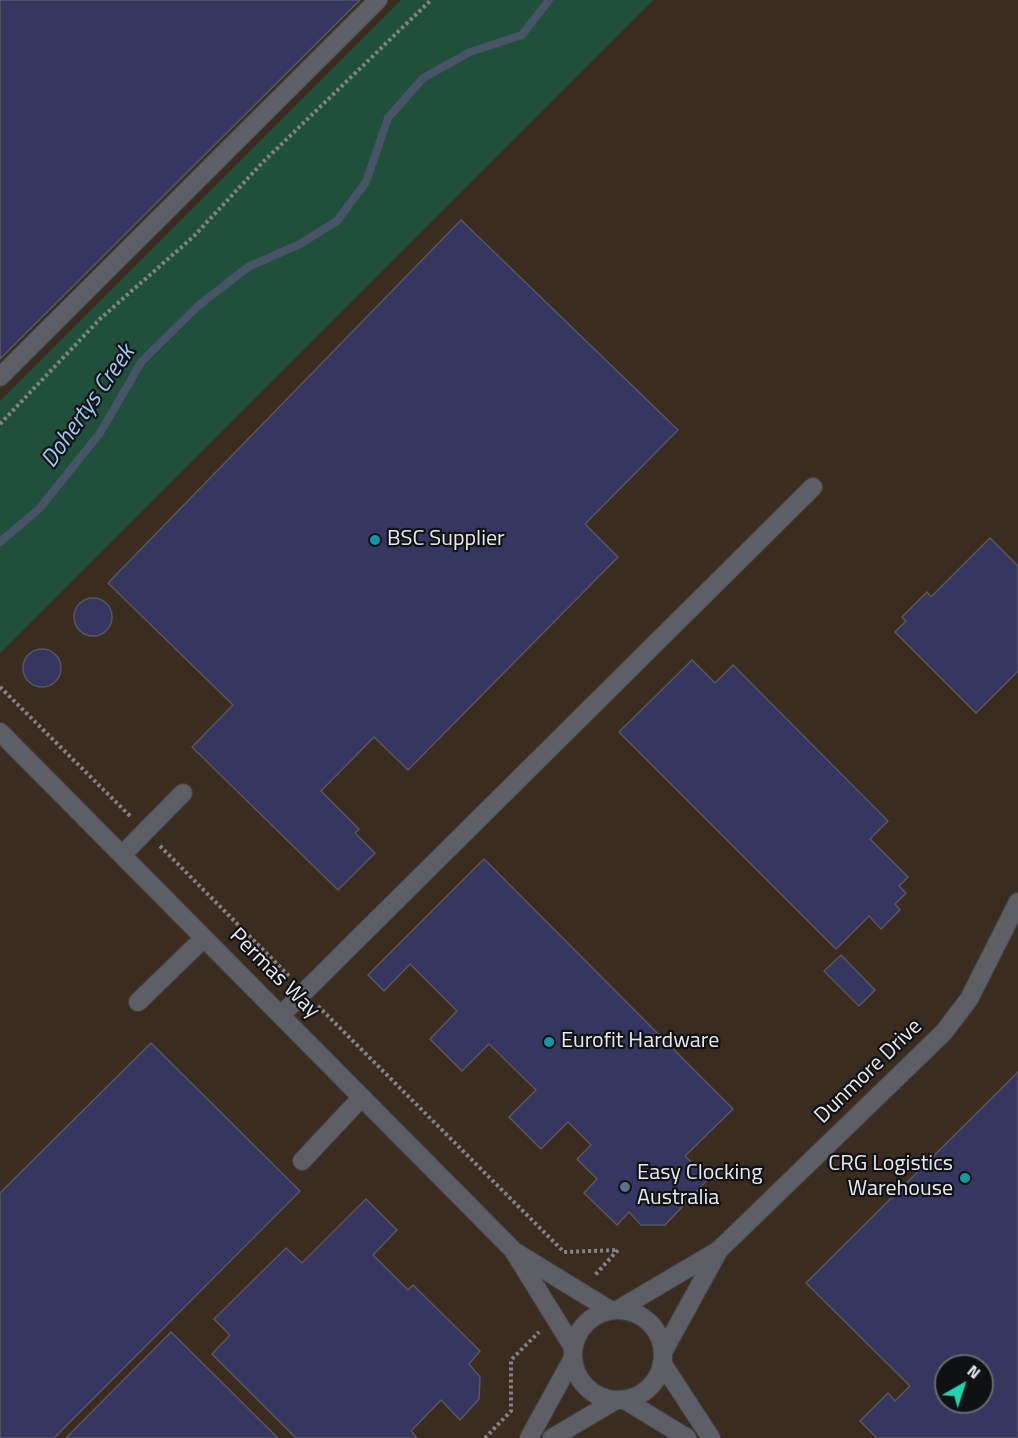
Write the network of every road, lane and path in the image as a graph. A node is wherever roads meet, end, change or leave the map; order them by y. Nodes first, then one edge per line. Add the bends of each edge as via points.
1 (378, 0) edge
2 (430, 0) edge
3 (0, 377) edge
4 (0, 424) edge
5 (813, 487) dead end
6 (0, 732) edge
7 (183, 793) dead end
8 (122, 855) junction
9 (1018, 902) edge
10 (204, 938) junction
11 (138, 1002) dead end
12 (281, 1015) junction
13 (362, 1097) junction
14 (302, 1161) dead end
15 (513, 1250) junction
16 (719, 1250) junction
17 (614, 1310) junction
18 (573, 1352) junction
19 (663, 1357) junction
20 (621, 1400) junction
21 (528, 1438) edge
22 (552, 1438) edge
23 (687, 1438) edge
24 (711, 1438) edge

1 - 3 street
2 - 4 path via 264,161 194,236 101,318
5 - 12 street
6 - 8 street, Permas Way
7 - 8 street
8 - 10 street, Permas Way
9 - 16 street, Dunmore Drive via 969,999 945,1032
10 - 11 street
10 - 12 street, Permas Way
12 - 13 street, Permas Way
13 - 14 street
13 - 15 street, Permas Way
15 - 17 street, Permas Way
15 - 18 street, Permas Way
16 - 17 street, Dunmore Drive
16 - 19 street, Dunmore Drive
17 - 18 street via 588,1320 579,1332
17 - 19 street via 635,1313 649,1322 659,1335
18 - 20 street via 578,1376 590,1390 607,1399
18 - 21 street
19 - 20 street via 660,1372 650,1387
19 - 24 street
20 - 22 street
20 - 23 street

